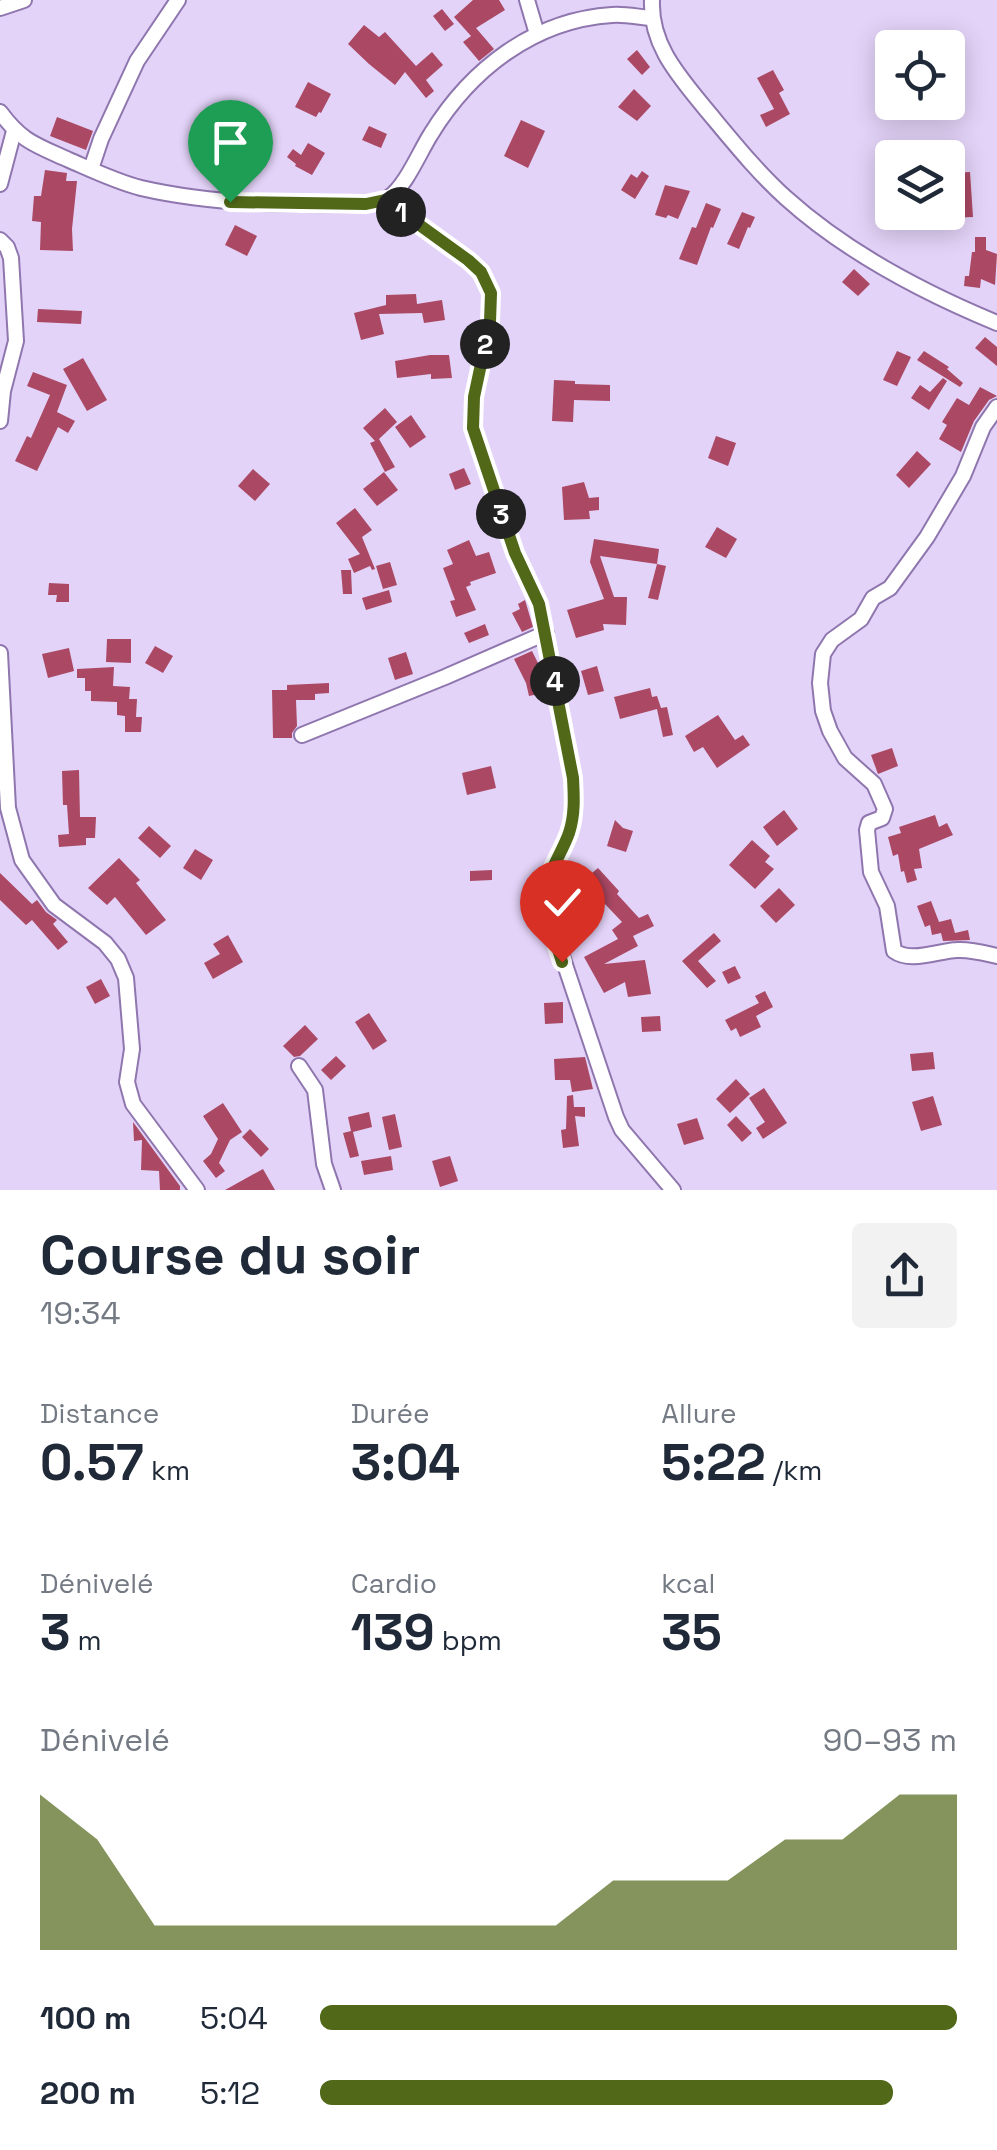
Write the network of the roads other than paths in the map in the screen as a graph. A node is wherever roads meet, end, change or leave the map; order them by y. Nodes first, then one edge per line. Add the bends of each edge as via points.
1 (24, 0) edge
2 (178, 0) edge
3 (527, 0) edge
4 (652, 0) edge
5 (0, 8) edge
6 (651, 18) junction
7 (537, 34) junction
8 (0, 112) edge
9 (14, 130) junction
10 (90, 169) junction
11 (0, 184) edge
12 (385, 200) junction
13 (0, 240) edge
14 (997, 323) edge
15 (997, 407) edge
16 (0, 421) edge
17 (546, 633) junction
18 (0, 652) edge
19 (302, 735) dead end
20 (997, 956) edge
21 (299, 1066) dead end
22 (197, 1190) edge
23 (333, 1190) edge
24 (673, 1190) edge

1 - 5 street
2 - 10 street via 138,61
3 - 7 street
4 - 6 street
6 - 7 street via 580,19
6 - 14 street via 667,59 785,198 895,274
7 - 12 street via 485,68 462,93
8 - 9 street
9 - 10 street
9 - 11 street
10 - 12 street via 139,187 230,202
12 - 17 street via 468,260 491,293 473,428
13 - 16 street via 11,258 16,342
15 - 20 street via 927,538 890,588 832,640 820,684 830,731 885,808 867,830 871,872 888,906 894,950 902,956 956,950
17 - 19 street
17 - 24 street via 574,803 546,893 548,914 616,1117
18 - 22 street via 8,808 22,860 54,905 118,959 132,1049 128,1094
21 - 23 street via 315,1090

